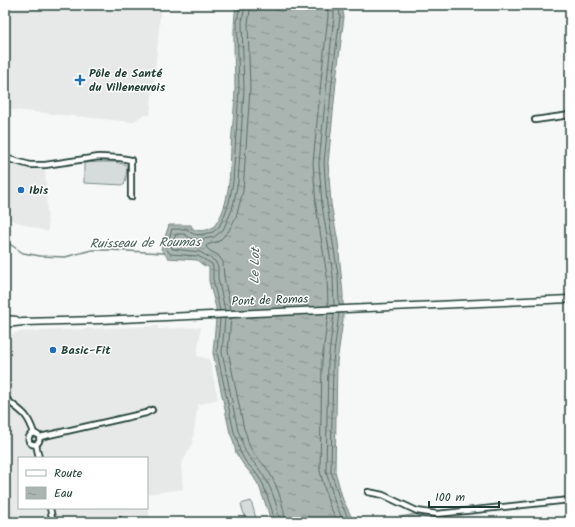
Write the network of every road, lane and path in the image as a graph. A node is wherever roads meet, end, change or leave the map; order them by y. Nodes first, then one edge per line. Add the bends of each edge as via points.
1 (570, 115) edge
2 (536, 120) dead end
3 (5, 158) edge
4 (131, 197) dead end
5 (570, 299) edge
6 (5, 319) edge
7 (23, 322) junction
8 (5, 324) edge
9 (5, 398) edge
10 (152, 410) dead end
11 (34, 433) junction
12 (40, 437) junction
13 (36, 444) junction
14 (39, 457) edge
15 (368, 492) dead end
16 (570, 500) edge
17 (50, 509) edge
18 (119, 520) dead end
19 (53, 522) edge
20 (108, 522) edge

1 - 2 street
3 - 4 street via 30,165 99,157 131,160
5 - 7 main road, Pont de Romas
6 - 7 main road
7 - 8 main road
9 - 11 street via 25,413
10 - 12 street via 140,415
11 - 12 street
11 - 13 street via 30,435 29,440 30,443
12 - 13 street
13 - 14 street
15 - 16 street via 383,495 417,512 437,514
17 - 19 street
18 - 20 street

